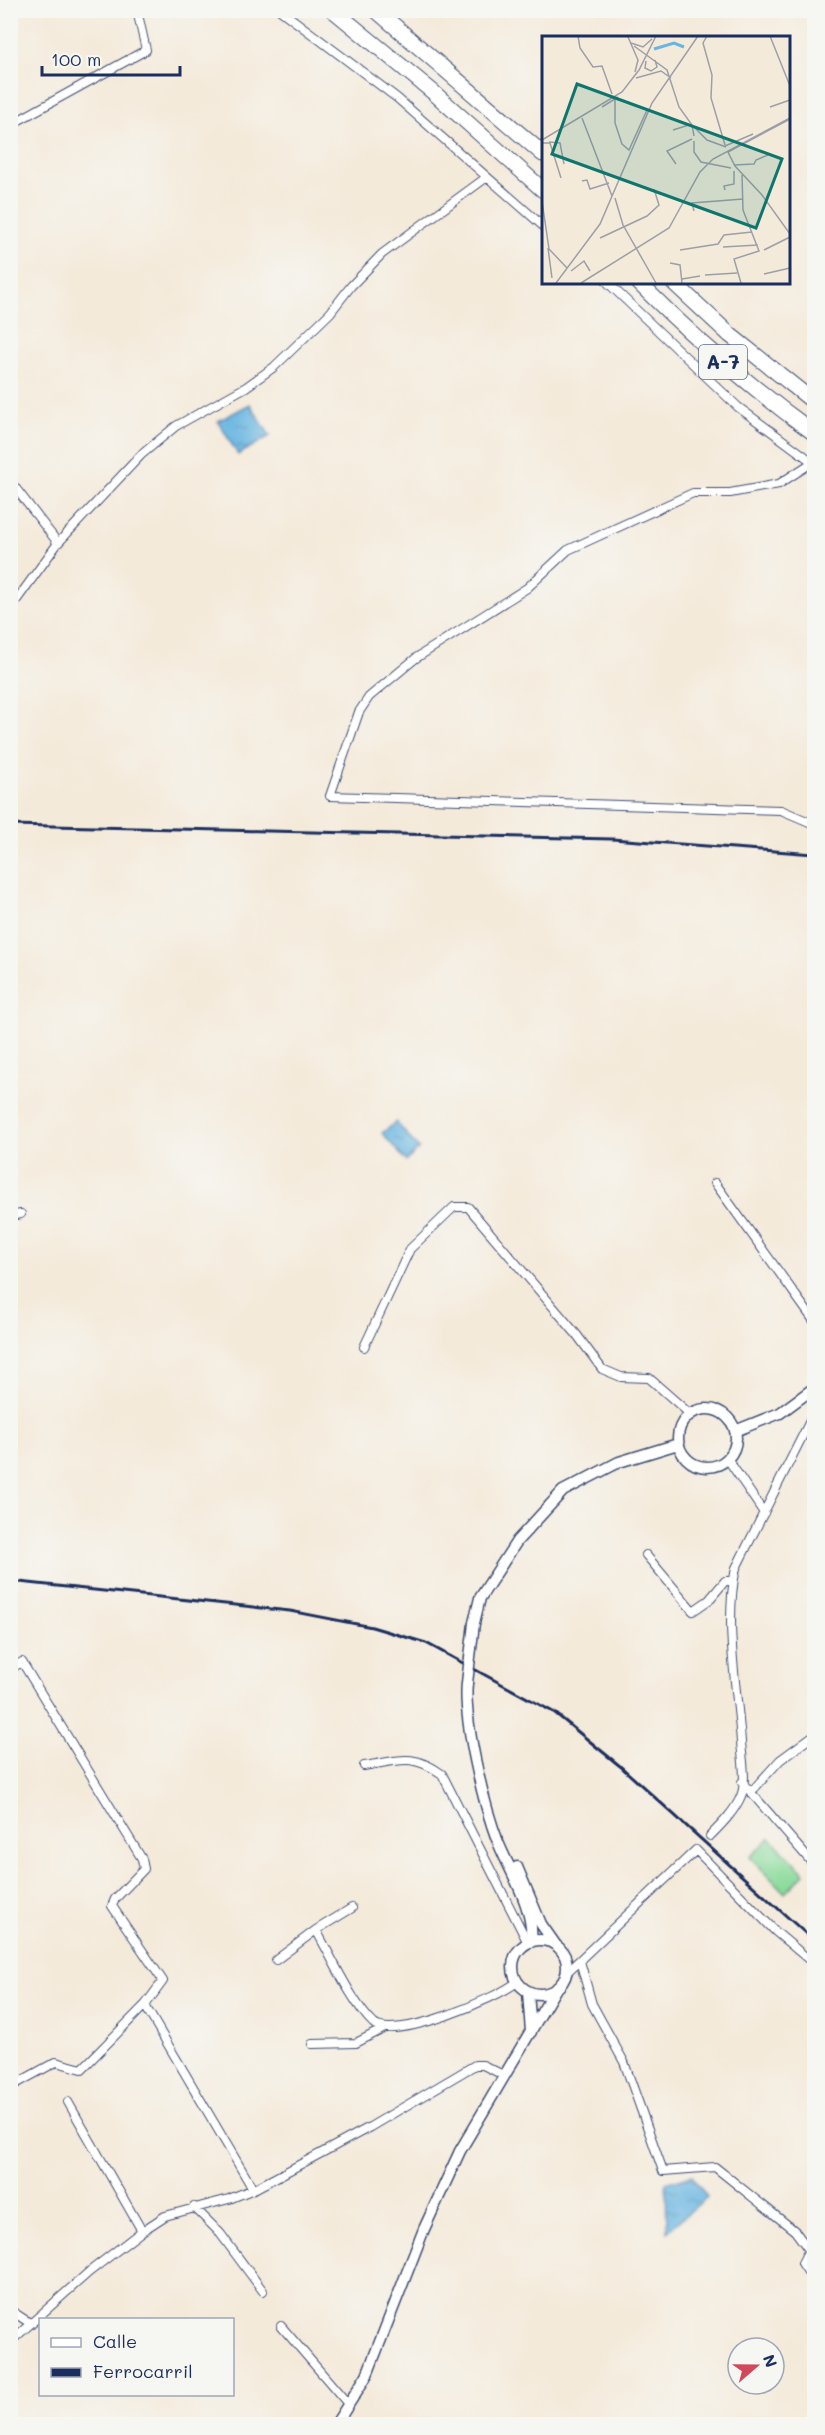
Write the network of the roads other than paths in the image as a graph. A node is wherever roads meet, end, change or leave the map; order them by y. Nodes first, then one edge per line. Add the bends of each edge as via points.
1 (137, 10) edge
2 (280, 10) edge
3 (333, 10) edge
4 (376, 10) edge
5 (10, 125) edge
6 (542, 153) edge
7 (487, 177) junction
8 (542, 189) edge
9 (542, 225) edge
10 (609, 284) edge
11 (640, 284) edge
12 (675, 284) edge
13 (814, 402) edge
14 (814, 433) edge
15 (814, 462) edge
16 (10, 481) edge
17 (58, 543) junction
18 (10, 609) edge
19 (814, 824) edge
20 (715, 1183) dead end
21 (21, 1214) dead end
22 (10, 1216) edge
23 (814, 1322) edge
24 (364, 1347) dead end
25 (814, 1388) edge
26 (814, 1413) edge
27 (690, 1414) junction
28 (735, 1431) junction
29 (678, 1444) junction
30 (727, 1458) junction
31 (764, 1513) junction
32 (646, 1555) dead end
33 (733, 1581) junction
34 (10, 1669) edge
35 (814, 1735) edge
36 (364, 1766) dead end
37 (742, 1782) junction
38 (751, 1792) junction
39 (493, 1822) junction
40 (710, 1836) dead end
41 (814, 1865) edge
42 (352, 1908) dead end
43 (316, 1930) junction
44 (530, 1942) junction
45 (555, 1944) junction
46 (276, 1960) dead end
47 (580, 1961) junction
48 (814, 1964) edge
49 (567, 1972) junction
50 (517, 1982) junction
51 (555, 1990) junction
52 (528, 1992) junction
53 (146, 2004) junction
54 (383, 2029) junction
55 (531, 2032) junction
56 (312, 2044) dead end
57 (505, 2076) junction
58 (10, 2087) edge
59 (68, 2102) dead end
60 (253, 2189) junction
61 (194, 2207) junction
62 (142, 2231) junction
63 (814, 2282) edge
64 (264, 2291) dead end
65 (10, 2310) edge
66 (30, 2323) junction
67 (281, 2326) dead end
68 (10, 2342) edge
69 (349, 2405) junction
70 (336, 2424) edge

1 - 5 street via 146,50
2 - 7 street via 397,98
3 - 8 highway via 434,92
4 - 6 highway
7 - 9 street
7 - 17 street via 382,254 330,314 274,367 176,426 141,455
10 - 15 street via 738,407
11 - 14 highway, A-7 via 745,382
12 - 13 highway, A-7 via 730,335
15 - 19 street via 779,484 729,493 693,493 568,550 527,588 416,658 369,697 358,712 330,796 782,810
16 - 17 street
17 - 18 street
20 - 23 street
21 - 22 street
24 - 27 street via 410,1249 454,1207 468,1207 602,1369 621,1377 649,1378
25 - 28 street via 780,1413
26 - 31 street
27 - 28 street via 715,1409 731,1421
27 - 29 street via 681,1424
28 - 30 street via 736,1441
29 - 30 street via 695,1464 712,1466
29 - 39 street, bridge via 619,1462 563,1491 517,1541 480,1598 466,1696 478,1770
30 - 31 street
31 - 33 street
32 - 33 street via 693,1611 709,1600 724,1581
33 - 37 street
34 - 53 street via 22,1662 142,1859 144,1869 112,1906 163,1981
35 - 38 street via 780,1760
36 - 44 street via 411,1758 442,1774
37 - 38 street
37 - 40 street via 742,1795
38 - 41 street
39 - 44 street via 529,1916 533,1930
39 - 45 street via 504,1837 541,1924
42 - 43 street
43 - 46 street
43 - 54 street via 361,2008 374,2025
44 - 45 street
44 - 50 street via 514,1958
45 - 49 street via 565,1957
47 - 48 street via 696,1850 776,1932
47 - 49 street
47 - 63 street via 591,2004 624,2062 663,2171 715,2167 795,2231 809,2250 802,2263
49 - 51 street
50 - 52 street
50 - 54 street via 506,1992 472,2006 410,2027
51 - 52 street via 542,1995
51 - 55 street
52 - 55 street
53 - 58 street via 82,2069 56,2062
53 - 60 street
54 - 56 street via 356,2043
55 - 57 street
57 - 60 street via 483,2065 475,2066
57 - 69 street via 460,2151 424,2229 367,2375
59 - 62 street
60 - 61 street
61 - 62 street via 165,2216
61 - 64 street via 220,2233
62 - 66 street
65 - 66 street
66 - 68 street
67 - 69 street
69 - 70 street

